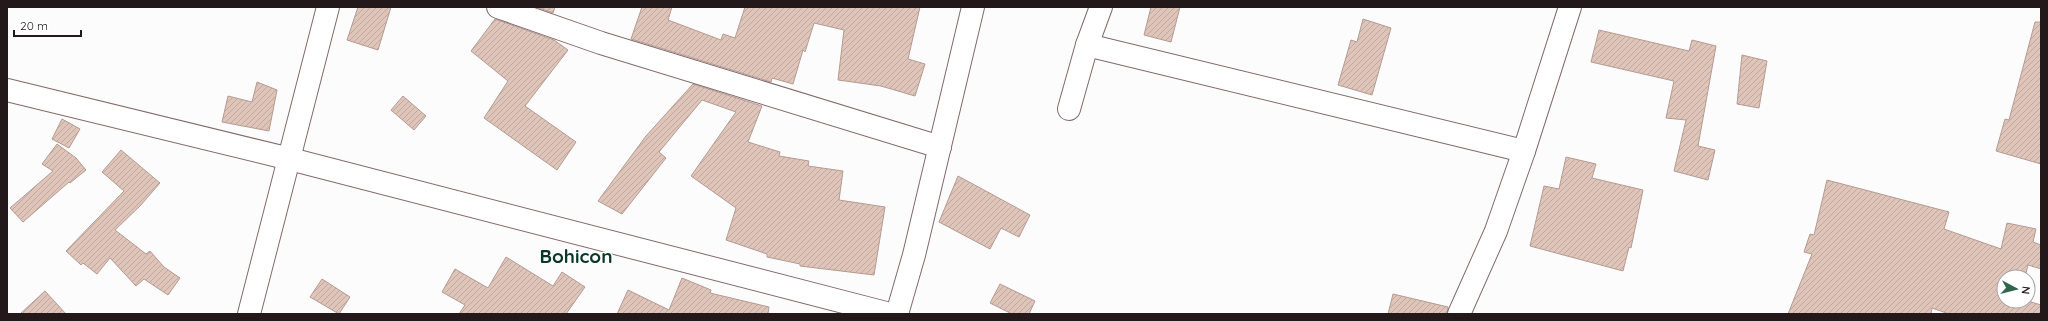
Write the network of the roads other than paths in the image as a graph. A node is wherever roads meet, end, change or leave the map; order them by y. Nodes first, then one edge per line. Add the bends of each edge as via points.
1 (328, 7) edge
2 (498, 7) edge
3 (973, 7) edge
4 (1101, 7) edge
5 (1570, 7) edge
6 (1087, 45) junction
7 (7, 90) edge
8 (1069, 109) dead end
9 (940, 147) junction
10 (1524, 151) junction
11 (290, 159) junction
12 (249, 314) edge
13 (890, 314) edge
14 (897, 314) edge
15 (1460, 314) edge

1 - 11 street
2 - 9 street via 608,45
3 - 9 street
4 - 6 street
5 - 10 street
6 - 8 street
6 - 10 street
7 - 11 street
9 - 14 street
10 - 15 street via 1496,231
11 - 12 street
11 - 13 street

